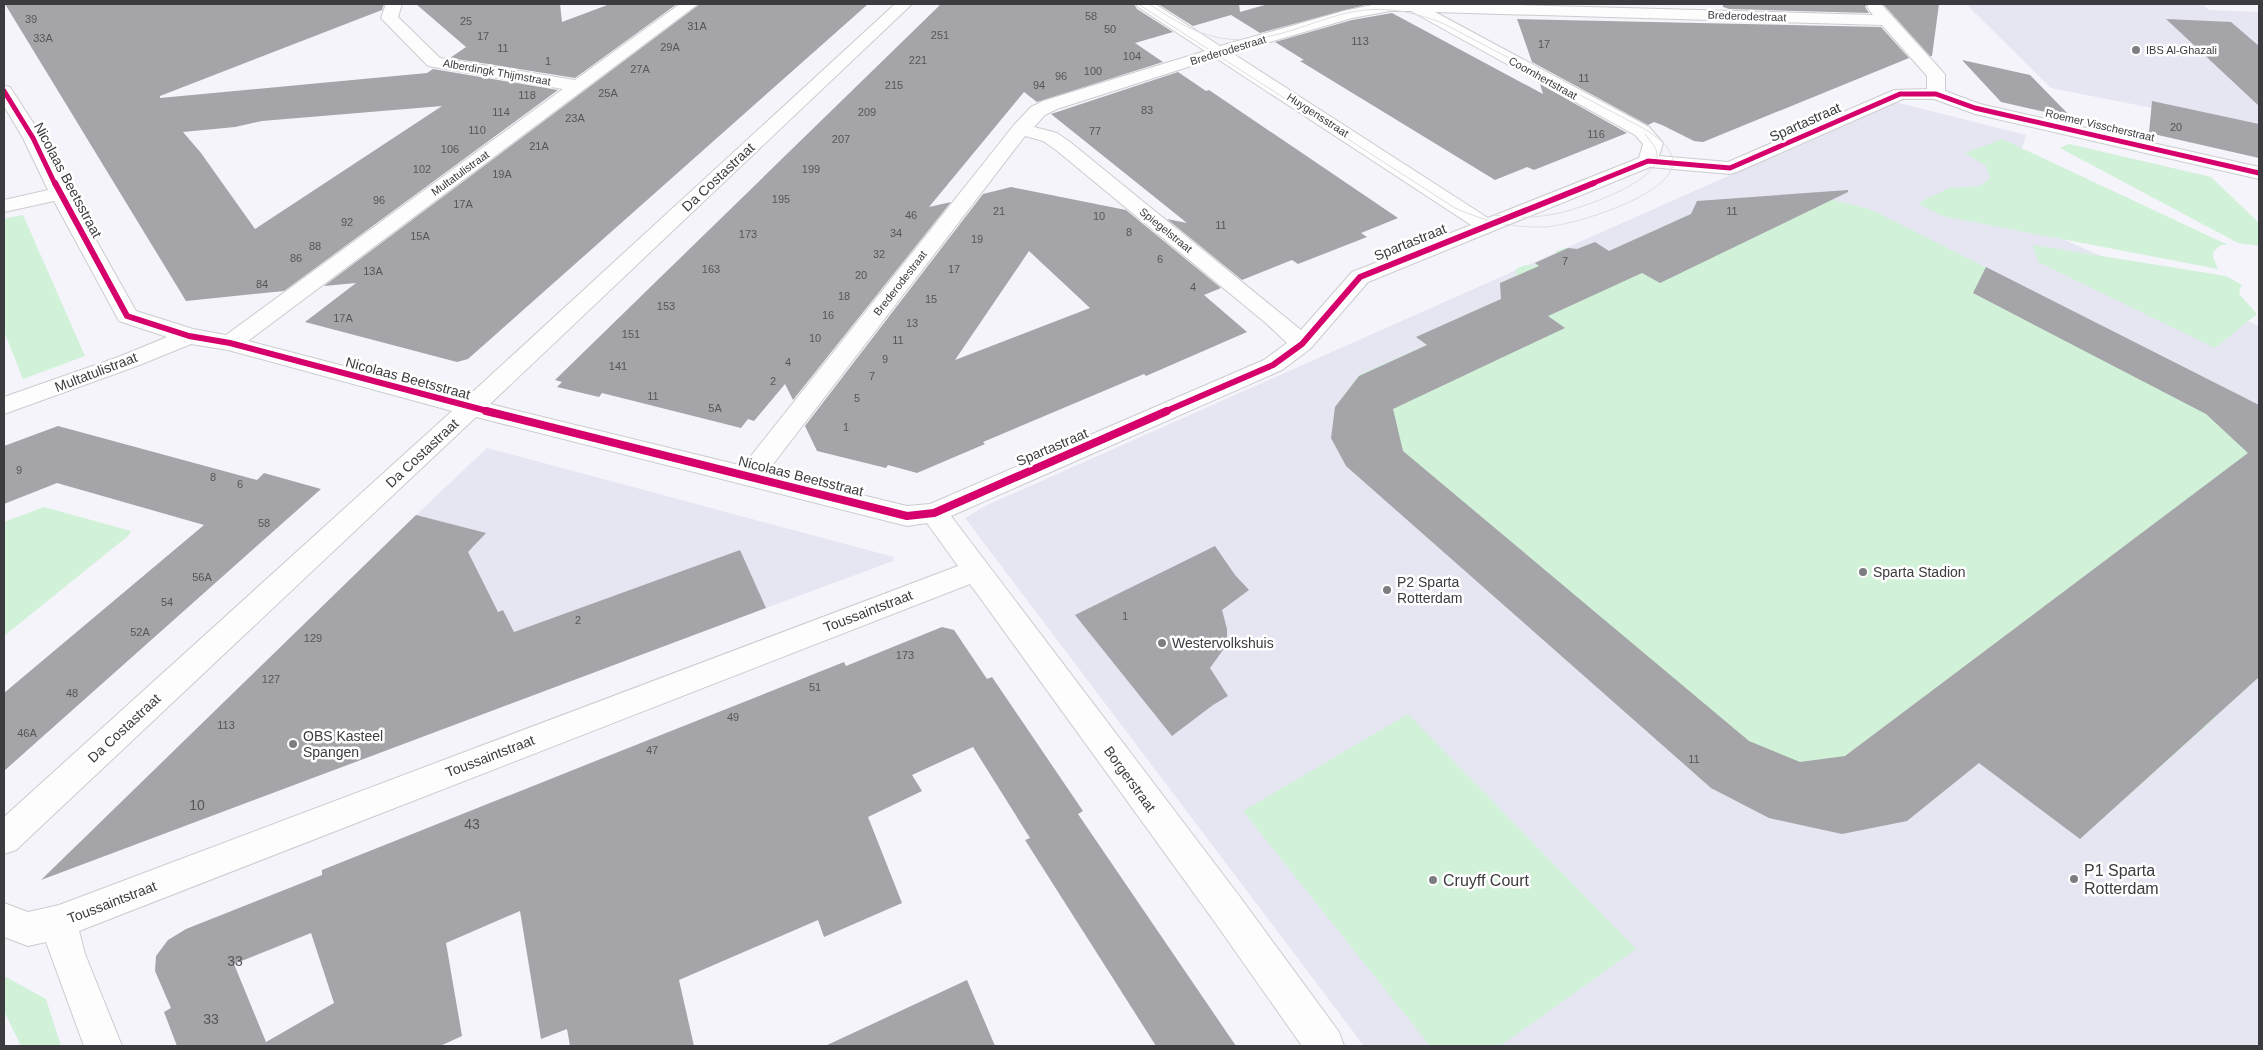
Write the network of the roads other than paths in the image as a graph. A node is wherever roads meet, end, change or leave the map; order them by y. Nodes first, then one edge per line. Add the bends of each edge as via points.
1 (394, 4) edge
2 (690, 4) edge
3 (904, 4) edge
4 (1144, 4) edge
5 (1873, 4) edge
6 (1414, 7) junction
7 (1886, 20) junction
8 (1220, 53) junction
9 (579, 86) junction
10 (4, 92) edge
11 (1936, 94) junction
12 (1022, 129) junction
13 (1648, 161) junction
14 (2259, 173) edge
15 (60, 194) junction
16 (4, 206) edge
17 (1486, 225) junction
18 (188, 336) junction
19 (230, 343) junction
20 (1302, 344) junction
21 (4, 406) edge
22 (472, 407) junction
23 (749, 476) junction
24 (934, 513) junction
25 (976, 570) junction
26 (4, 839) edge
27 (4, 920) edge
28 (59, 922) junction
29 (103, 1046) edge
30 (1325, 1046) edge

1 - 9 street, Alberdingk Thijmstraat via 389,18 434,62
2 - 9 street, Multatulistraat
3 - 22 street, Da Costastraat
4 - 8 street, Huygensstraat
5 - 7 street
6 - 7 street, Brederodestraat
6 - 8 street, Brederodestraat via 1390,6 1350,14
6 - 13 street, Coornhertstraat via 1642,131 1653,143
7 - 11 street via 1936,75
8 - 12 street, Brederodestraat via 1050,105
8 - 17 street, Huygensstraat
9 - 19 street, Multatulistraat
10 - 15 street, Nicolaas Beetsstraat via 33,138
11 - 13 street, Spartastraat via 1900,94 1730,168
11 - 14 street, Roemer Visscherstraat via 1975,108
12 - 20 street, Spiegelstraat via 1050,137 1063,146
12 - 23 street, Brederodestraat
13 - 17 street, Spartastraat
15 - 16 street
15 - 18 street, Nicolaas Beetsstraat via 127,316
17 - 20 street, Spartastraat via 1360,276
18 - 19 street, Nicolaas Beetsstraat
18 - 21 street, Multatulistraat
19 - 22 street, Nicolaas Beetsstraat
20 - 24 street, Spartastraat via 1273,365
22 - 23 street, Nicolaas Beetsstraat
22 - 26 street, Da Costastraat
23 - 24 street, Nicolaas Beetsstraat via 907,516
24 - 25 street, Borgerstraat
25 - 28 street, Toussaintstraat
25 - 30 street, Borgerstraat
27 - 28 street, Toussaintstraat via 28,929
28 - 29 street via 67,954

